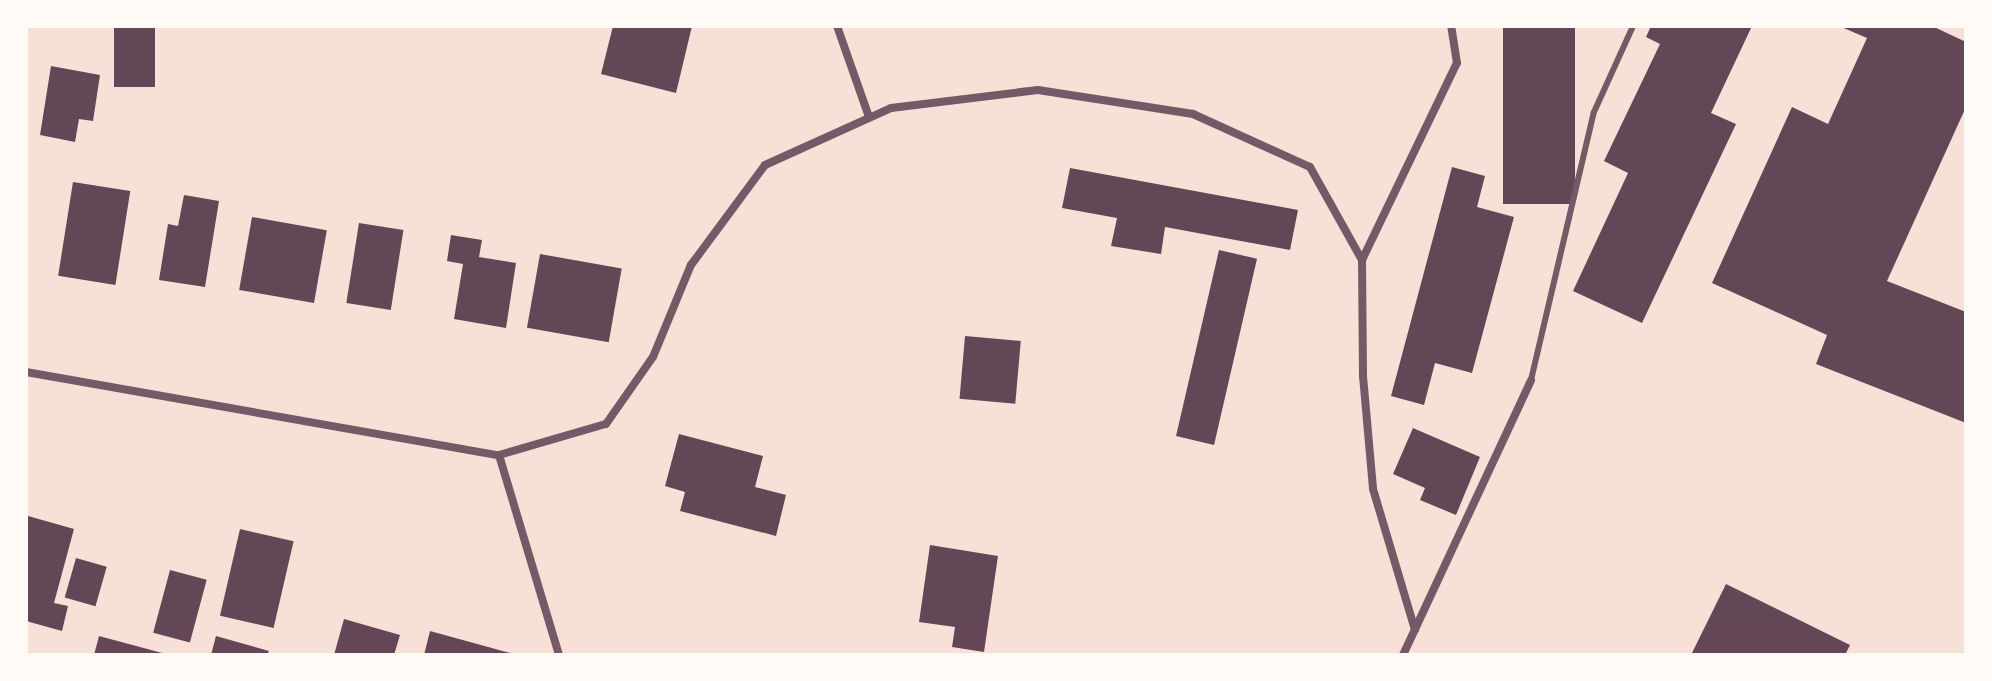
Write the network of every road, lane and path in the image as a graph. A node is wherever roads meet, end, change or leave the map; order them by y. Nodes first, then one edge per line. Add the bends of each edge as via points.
1 (837, 26) edge
2 (1451, 26) edge
3 (1633, 26) edge
4 (869, 117) junction
5 (1362, 260) junction
6 (26, 372) edge
7 (1531, 380) joint
8 (499, 455) junction
9 (1415, 630) junction
10 (559, 655) edge
11 (1403, 655) edge

1 - 4 street
2 - 5 street via 1457,63
3 - 7 lane via 1594,112
4 - 5 street via 891,108 1038,90 1193,114 1310,167
4 - 8 street via 765,165 691,265 653,357 606,424
5 - 9 street via 1363,376 1373,489
6 - 8 street
7 - 9 street
8 - 10 street
9 - 11 street

